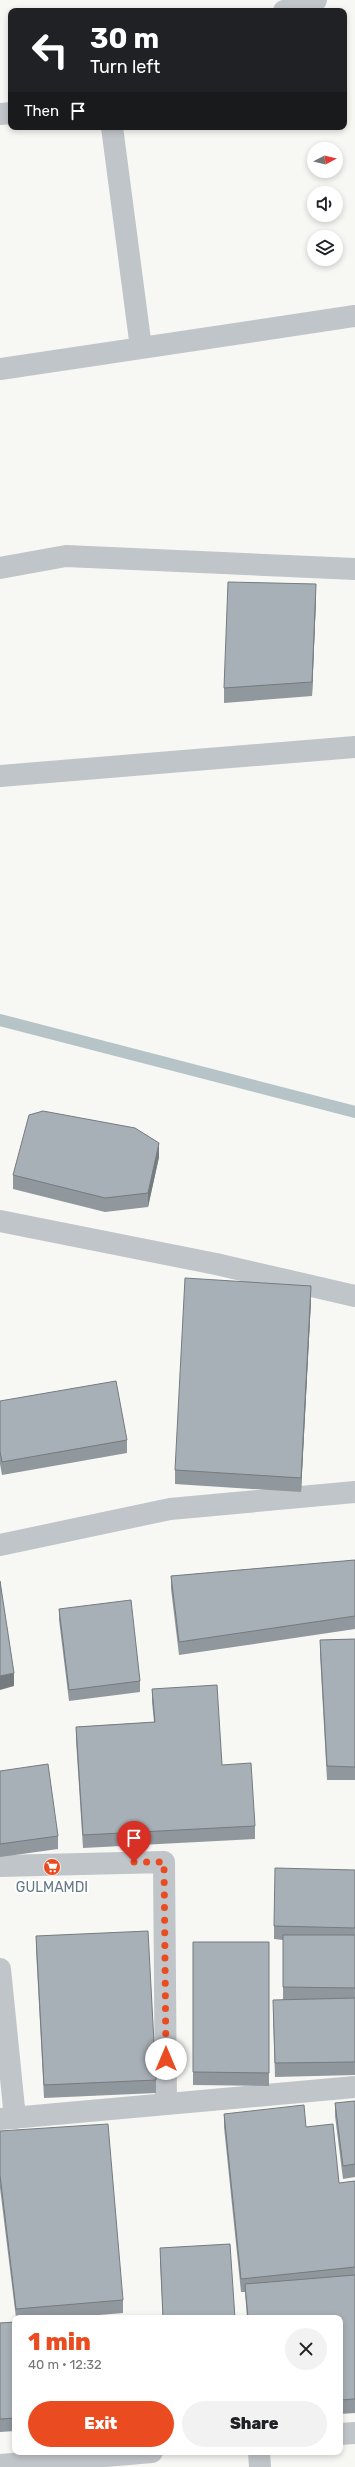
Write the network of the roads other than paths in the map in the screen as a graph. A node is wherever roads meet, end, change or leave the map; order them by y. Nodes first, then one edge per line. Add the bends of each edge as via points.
1 (316, 0) edge
2 (293, 8) edge
3 (112, 130) edge
4 (355, 316) edge
5 (141, 348) junction
6 (0, 369) edge
7 (0, 568) edge
8 (355, 569) edge
9 (355, 747) edge
10 (0, 776) edge
11 (0, 1221) edge
12 (355, 1296) edge
13 (355, 1492) edge
14 (0, 1545) edge
15 (0, 1866) edge
16 (0, 1969) edge
17 (355, 2087) edge
18 (166, 2104) junction
19 (7, 2118) edge
20 (355, 2433) edge
21 (343, 2434) edge
22 (117, 2455) edge
23 (259, 2455) edge
24 (0, 2465) edge
25 (260, 2467) edge

1 - 2 street
3 - 5 street
4 - 5 street
5 - 6 street
7 - 8 street via 66,556
9 - 10 street
11 - 12 street via 216,1264
13 - 14 street via 170,1510
15 - 18 street via 164,1862
16 - 19 street
17 - 18 street
18 - 19 street
20 - 21 street
22 - 24 street
23 - 25 street

